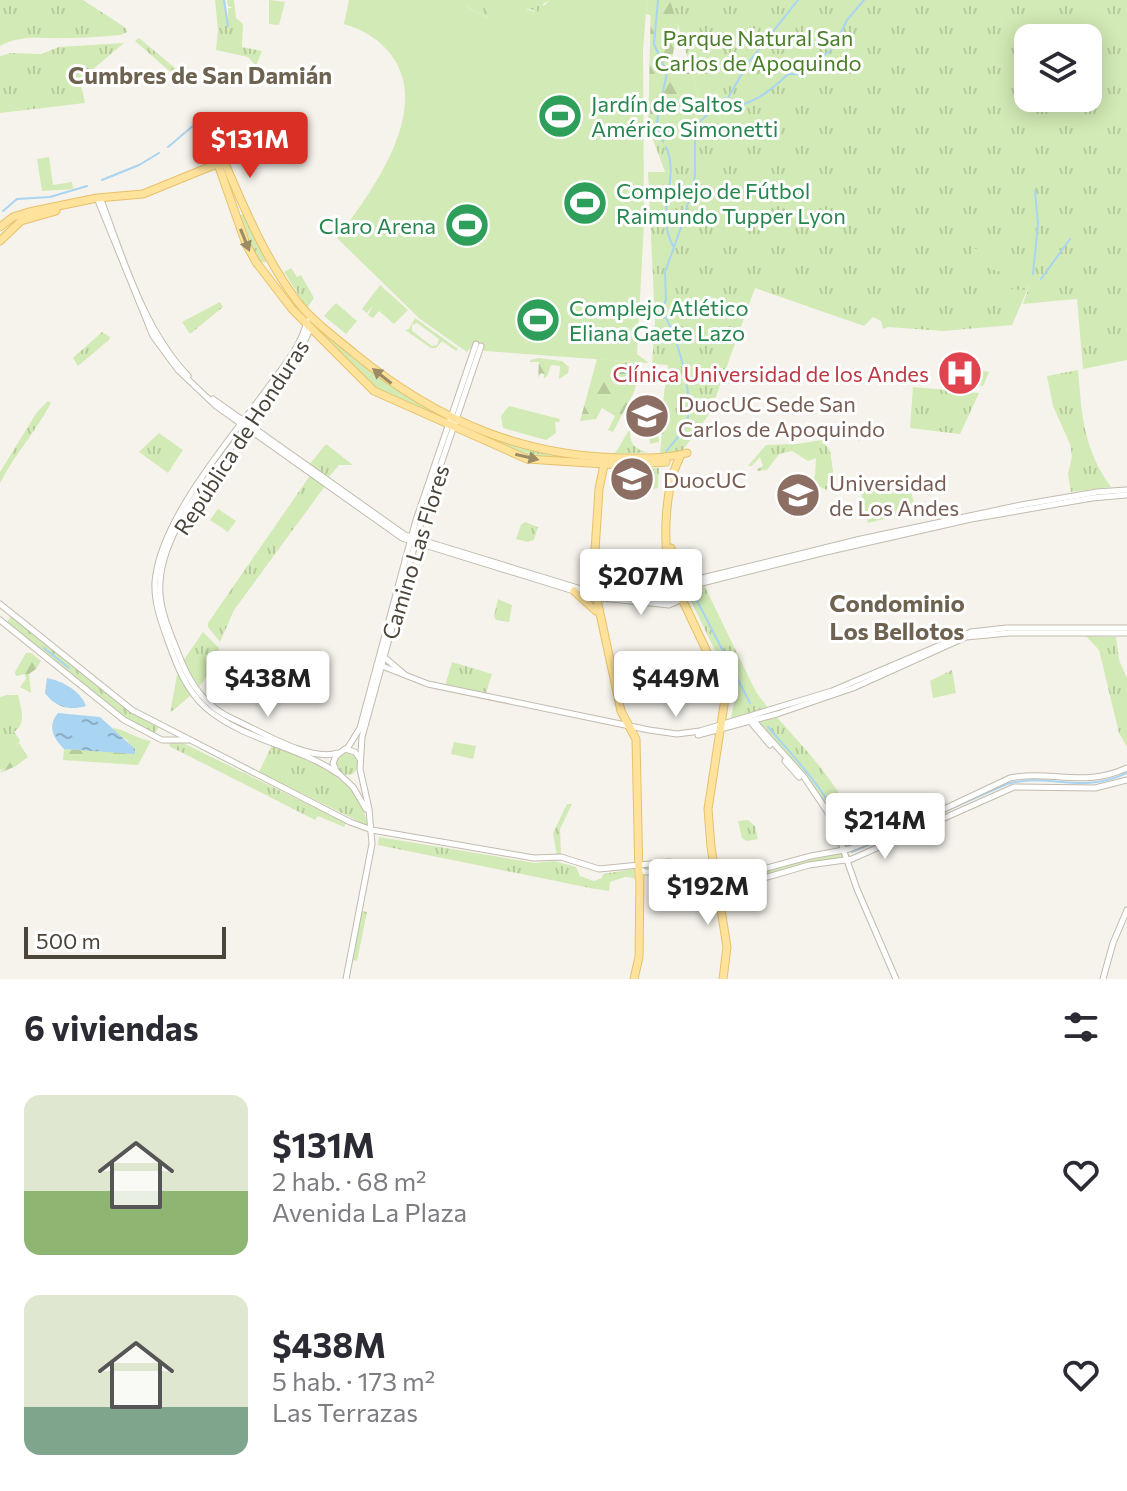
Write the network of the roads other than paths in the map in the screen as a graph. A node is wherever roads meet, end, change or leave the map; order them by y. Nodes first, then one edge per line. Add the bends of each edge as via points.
1 (226, 175) junction
2 (99, 200) junction
3 (19, 218) junction
4 (0, 227) edge
5 (0, 241) edge
6 (269, 255) junction
7 (256, 262) junction
8 (311, 315) junction
9 (309, 324) junction
10 (339, 341) junction
11 (478, 345) dead end
12 (332, 348) junction
13 (413, 396) junction
14 (408, 407) junction
15 (452, 423) junction
16 (245, 424) junction
17 (480, 434) junction
18 (569, 458) junction
19 (605, 461) junction
20 (1127, 494) edge
21 (413, 540) junction
22 (574, 591) junction
23 (682, 594) junction
24 (595, 595) junction
25 (0, 604) edge
26 (10, 613) junction
27 (599, 617) junction
28 (2, 621) edge
29 (1127, 631) edge
30 (382, 656) junction
31 (380, 665) junction
32 (407, 677) junction
33 (751, 719) junction
34 (724, 726) junction
35 (631, 727) junction
36 (189, 740) junction
37 (293, 749) junction
38 (347, 749) junction
39 (338, 753) junction
40 (361, 760) junction
41 (1127, 768) edge
42 (360, 769) junction
43 (340, 775) junction
44 (1127, 780) edge
45 (370, 821) junction
46 (372, 830) junction
47 (712, 840) junction
48 (843, 851) junction
49 (846, 861) junction
50 (639, 869) junction
51 (716, 875) junction
52 (718, 885) junction
53 (1127, 910) edge
54 (346, 979) edge
55 (634, 979) edge
56 (723, 979) edge
57 (896, 979) edge
58 (1103, 979) edge

1 - 2 main road via 222,164 144,197
1 - 6 main road
1 -> 7 main road
2 - 3 main road
2 - 16 street via 138,306 160,349 197,389
3 - 4 main road
3 - 5 main road
6 - 7 main road via 266,263
6 - 8 main road
7 - 9 main road
8 - 9 street, República de Honduras
8 - 10 main road
9 - 12 main road
9 - 16 street, República de Honduras
10 - 12 main road
13 -> 10 main road
11 - 15 street, Camino Las Flores
12 - 14 main road via 370,387
13 - 14 main road
13 - 15 main road
14 - 15 main road
15 - 17 main road
15 - 21 street, Camino Las Flores
16 - 21 street via 397,536
16 - 37 street, República de Honduras via 188,499 161,554 155,592 182,676 195,693 215,712
17 - 18 main road
17 -> 18 main road via 527,459
18 - 19 main road
19 - 23 main road via 632,465 682,457 670,485 666,552
19 - 24 main road via 592,560
20 - 23 street via 903,532 704,582
21 - 22 street
21 - 24 street
21 - 30 street, Camino Las Flores
22 - 24 street
22 - 27 main road
23 - 24 street via 663,601
23 - 34 main road via 725,686
24 - 27 main road
25 - 26 street
26 - 28 street
26 - 36 street via 132,710
27 - 35 main road via 620,706
28 - 36 street via 124,720 156,738
29 - 33 street via 973,636 853,688
30 - 31 street, Camino Las Flores
30 - 32 street
31 - 32 street
31 - 38 street, Camino Las Flores via 359,731
31 - 40 street, Camino Las Flores
32 - 35 street
33 - 34 street
33 - 48 street via 808,787
34 - 35 street via 677,737
34 - 47 main road via 712,797
34 - 47 main road via 709,795
35 - 50 main road via 636,742
36 - 46 street
37 - 39 street
37 - 43 street
38 - 39 street
38 - 40 street
39 - 43 street via 333,763
40 - 42 street
41 - 48 street via 1093,779 1010,778
42 - 43 street via 353,776
42 - 45 street
43 - 45 street via 362,800
44 - 49 street via 1089,789 1014,787
45 - 46 street
46 - 50 street via 534,858 561,857 593,868
46 - 54 street
47 - 51 main road
47 - 51 main road
48 - 49 street
48 - 51 street via 741,875
49 - 52 street
49 - 57 street
50 - 51 street via 676,862
50 - 52 street via 675,872
50 - 55 main road
51 - 52 main road
52 - 56 main road via 727,951
53 - 58 street

